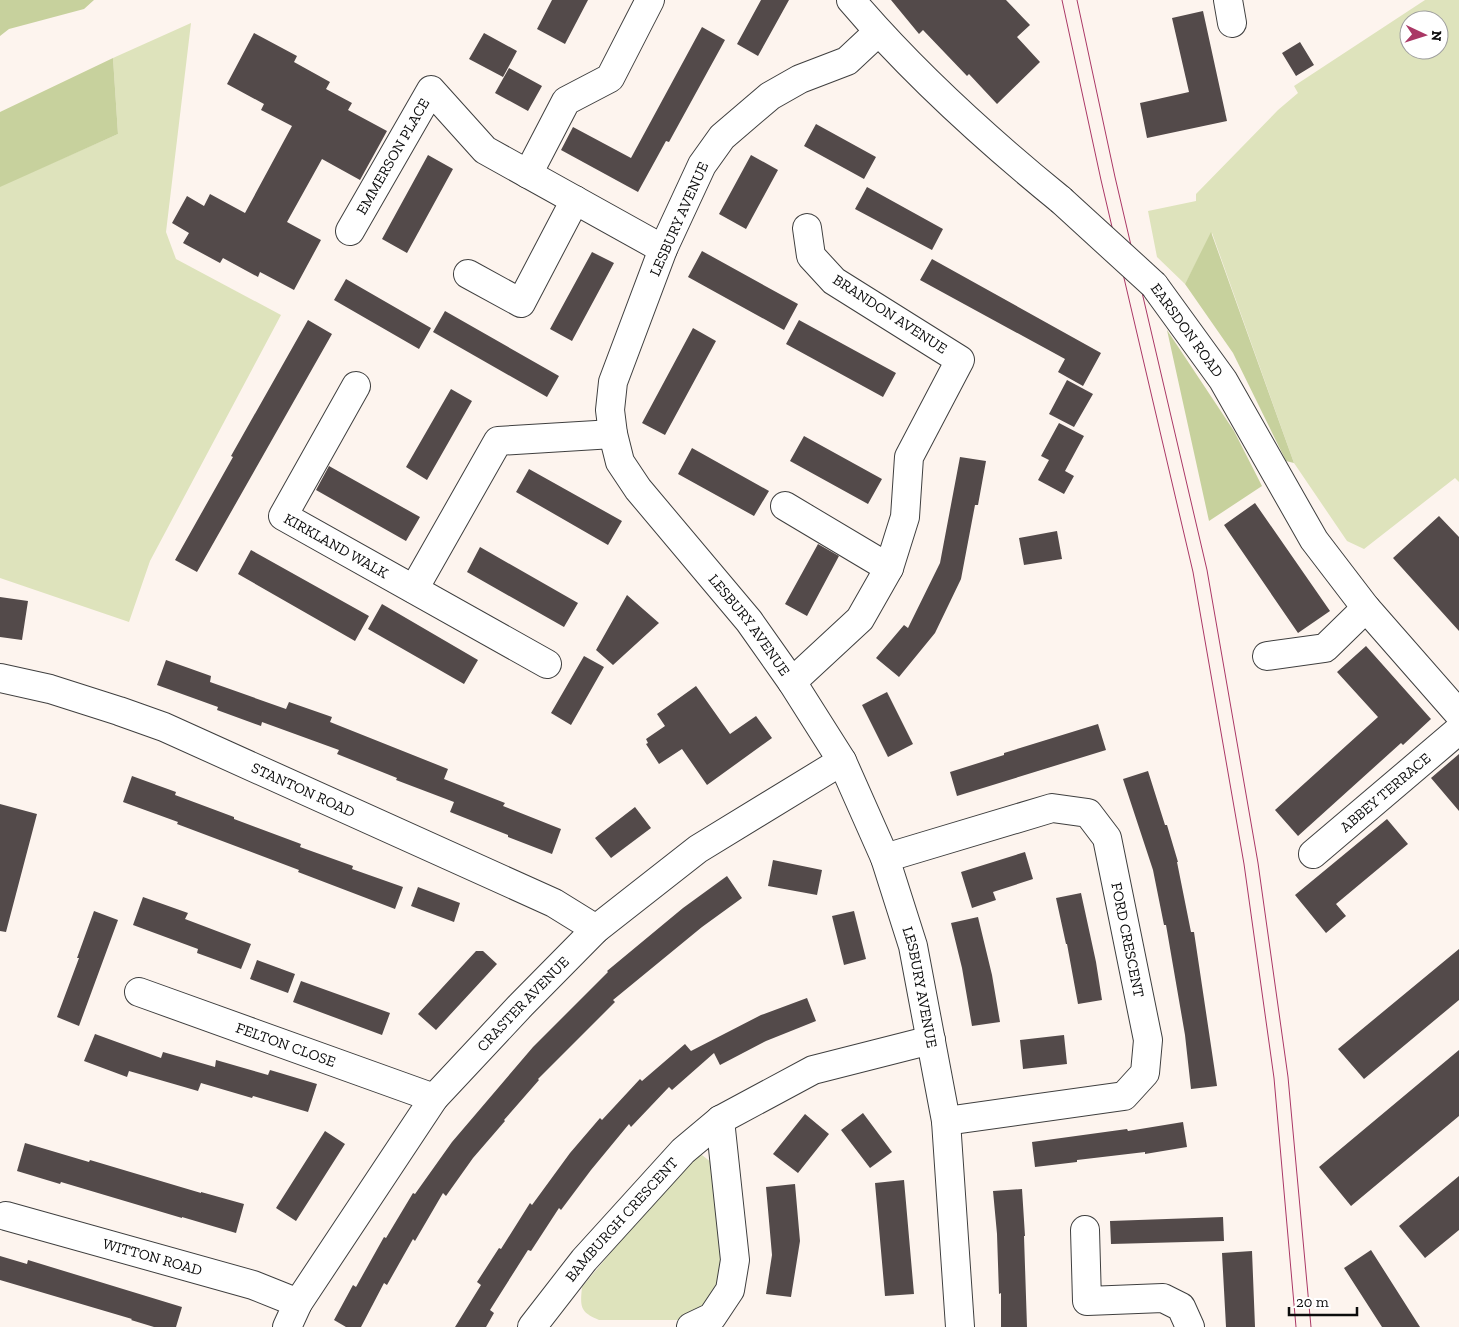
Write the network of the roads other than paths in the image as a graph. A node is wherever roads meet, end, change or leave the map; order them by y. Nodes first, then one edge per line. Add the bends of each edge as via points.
1 (650, 0) edge
2 (851, 0) edge
3 (878, 32) junction
4 (528, 174) junction
5 (574, 200) junction
6 (808, 228) dead end
7 (350, 231) dead end
8 (663, 250) junction
9 (468, 274) dead end
10 (356, 386) dead end
11 (613, 434) junction
12 (785, 506) dead end
13 (889, 568) junction
14 (414, 589) junction
15 (1366, 608) junction
16 (1267, 656) dead end
17 (547, 664) dead end
18 (0, 678) edge
19 (792, 682) junction
20 (1459, 714) edge
21 (1459, 730) edge
22 (842, 761) junction
23 (1312, 854) dead end
24 (885, 858) junction
25 (596, 929) junction
26 (139, 992) dead end
27 (931, 1040) junction
28 (434, 1098) junction
29 (720, 1120) junction
30 (946, 1121) junction
31 (6, 1216) dead end
32 (1085, 1230) dead end
33 (293, 1315) edge
34 (532, 1327) edge
35 (691, 1327) edge
36 (960, 1327) edge
37 (1190, 1327) edge

1 - 4 street via 610,78 566,101
2 - 3 street, EARSDON ROAD
3 - 8 street, LESBURY AVENUE via 846,61 800,79 770,96 722,136 702,165
3 - 15 street, EARSDON ROAD, bridge via 939,95 1154,285 1224,380 1314,540
4 - 5 street, EMMERSON PLACE
4 - 7 street, EMMERSON PLACE via 485,150 431,90
5 - 8 street, EMMERSON PLACE
5 - 9 street via 521,302
6 - 13 street, BRANDON AVENUE via 811,256 834,282 960,360 909,457 904,517
8 - 11 street, LESBURY AVENUE via 613,382 610,410
10 - 14 street, KIRKLAND WALK via 283,516
11 - 14 street via 498,441
11 - 19 street, LESBURY AVENUE via 620,462 638,489 748,621
12 - 13 street
13 - 19 street, BRANDON AVENUE via 860,619
14 - 17 street, KIRKLAND WALK
15 - 16 street via 1325,648
15 - 20 street, EARSDON ROAD
18 - 25 street, STANTON ROAD via 50,689 164,727 554,903
19 - 22 street, LESBURY AVENUE
21 - 23 street, ABBEY TERRACE
22 - 24 street, LESBURY AVENUE
22 - 25 street, CRASTER AVENUE via 698,849
24 - 27 street, LESBURY AVENUE via 913,946
24 - 30 street, FORD CRESCENT via 1052,808 1088,813 1107,838 1148,1040 1145,1073 1124,1096
25 - 28 street, CRASTER AVENUE
26 - 28 street, FELTON CLOSE
27 - 29 street, BAMBURGH CRESCENT via 813,1070
27 - 30 street, LESBURY AVENUE
28 - 33 street, CRASTER AVENUE
29 - 34 street, BAMBURGH CRESCENT via 669,1166 584,1260
29 - 35 street via 735,1260 730,1290 712,1318
30 - 36 street, LESBURY AVENUE
31 - 33 street, WITTON ROAD via 253,1285
32 - 37 street via 1087,1301 1163,1298 1181,1307

